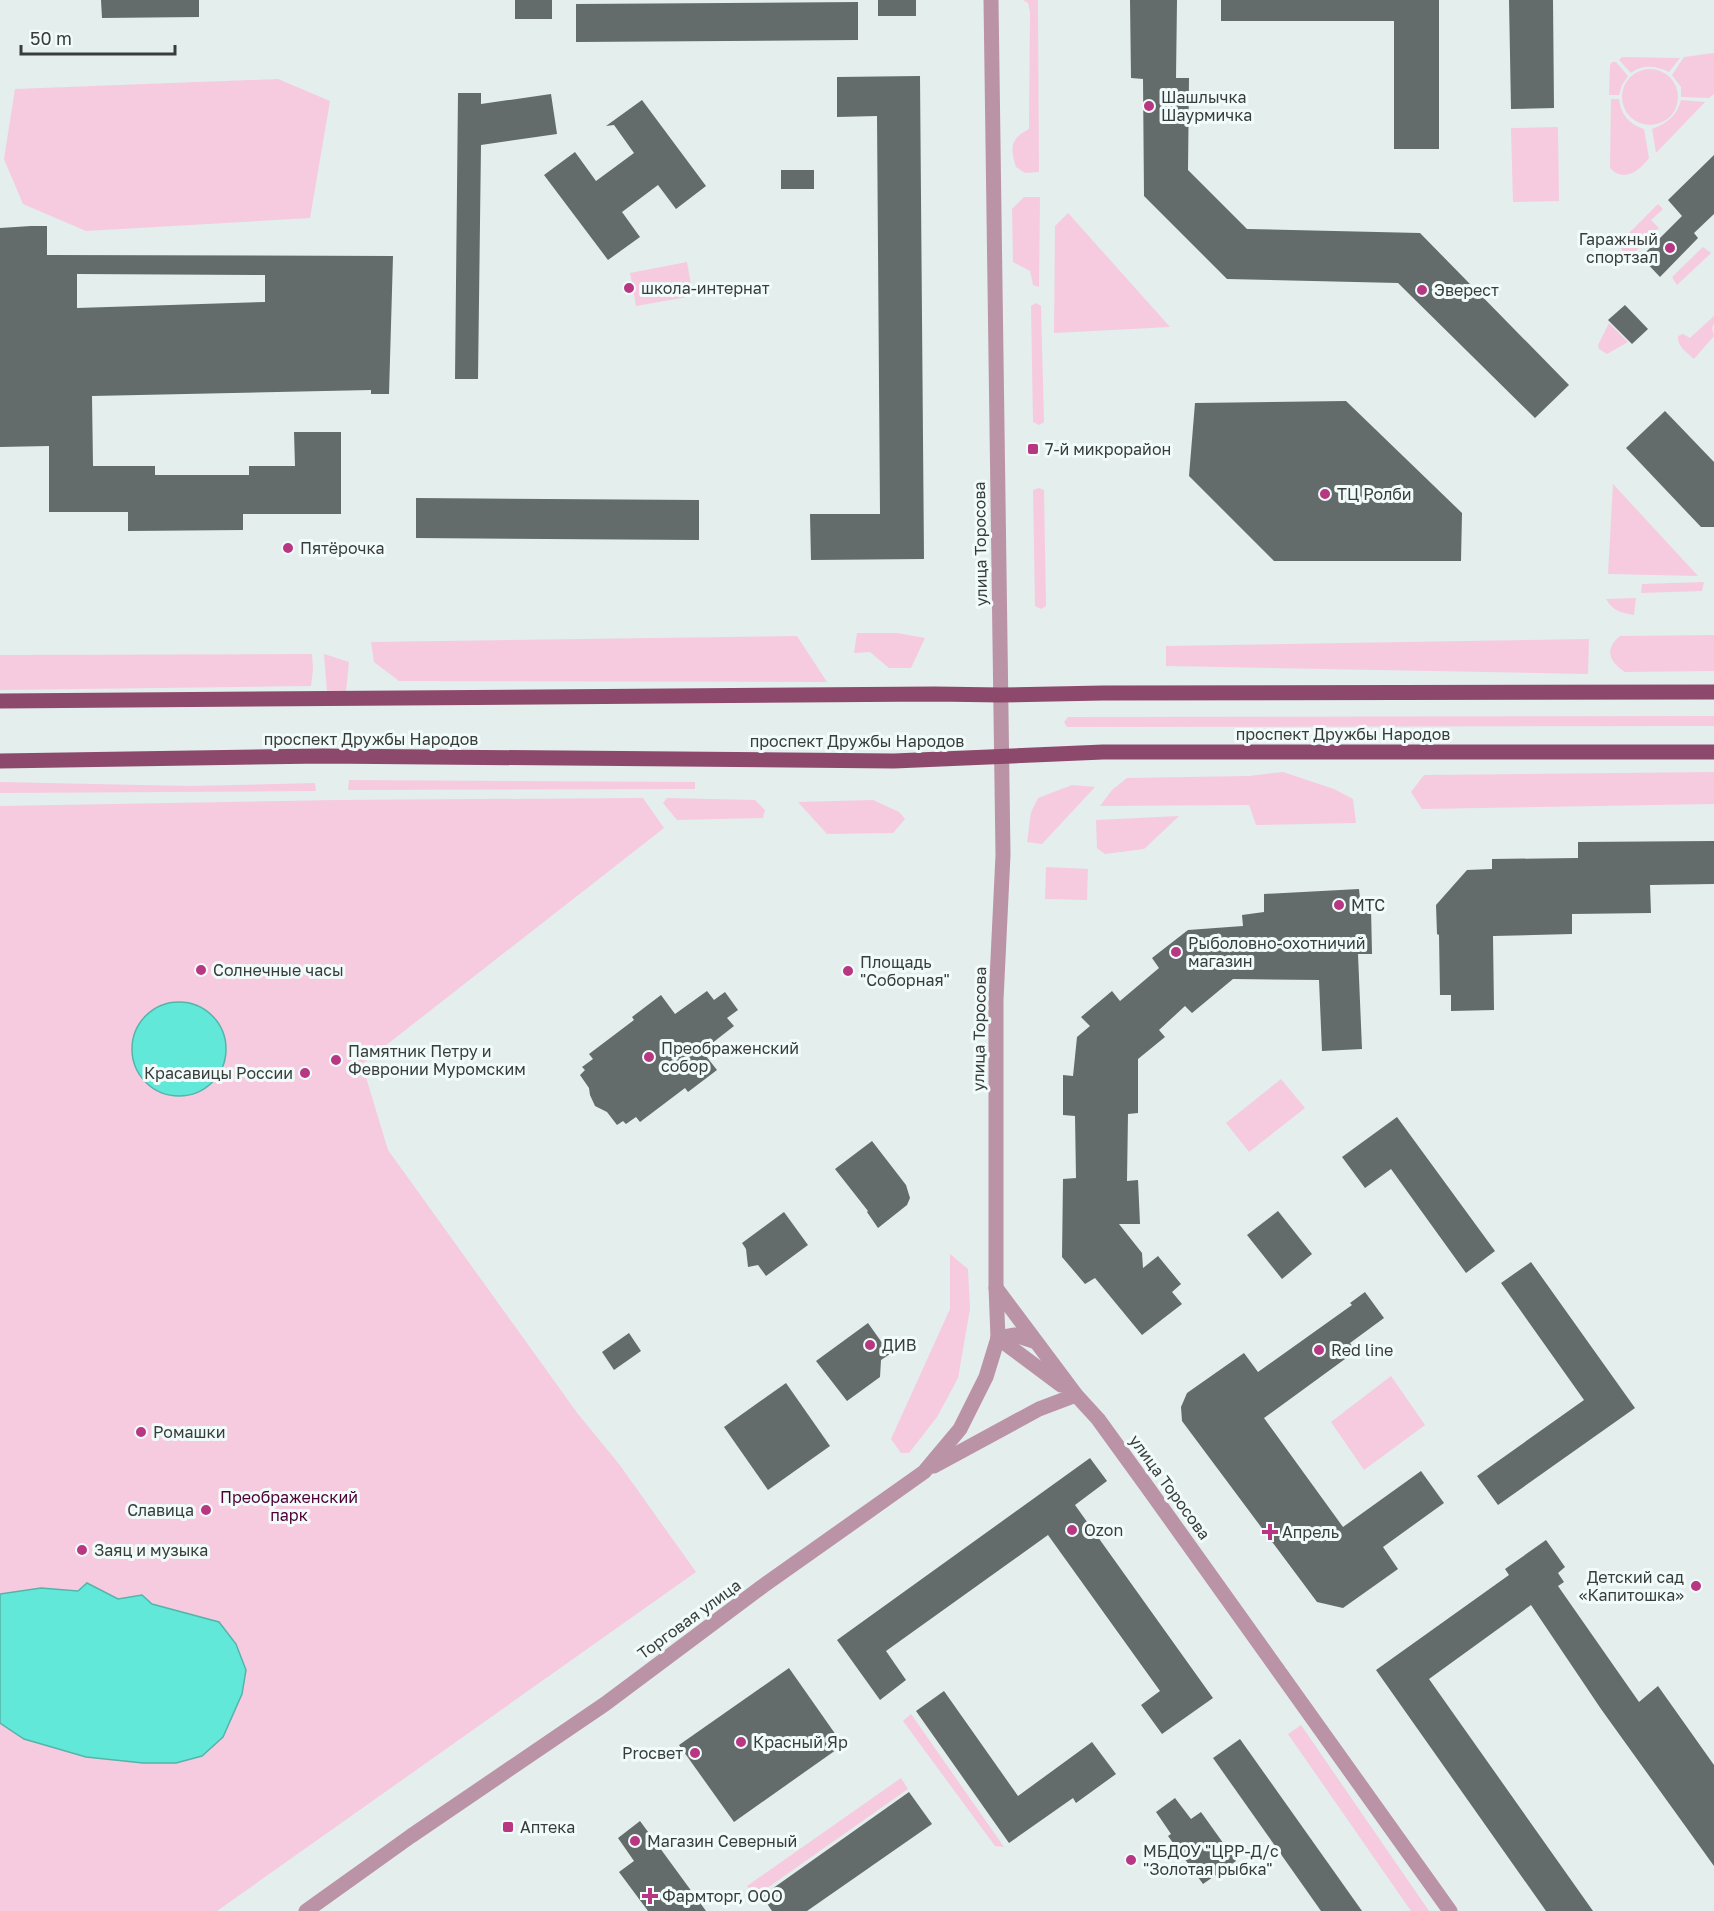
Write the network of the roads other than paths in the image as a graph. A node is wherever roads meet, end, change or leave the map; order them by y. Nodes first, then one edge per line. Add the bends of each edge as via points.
1 (991, 0) edge
2 (1714, 692) edge
3 (1001, 695) junction
4 (0, 701) edge
5 (1714, 752) edge
6 (1002, 758) junction
7 (0, 761) edge
8 (996, 1287) junction
9 (998, 1338) junction
10 (1036, 1342) junction
11 (1076, 1395) junction
12 (924, 1472) junction
13 (306, 1911) edge
14 (1450, 1911) edge

1 - 3 street, улица Торосова
2 - 3 main road
3 - 4 main road
3 - 6 street, улица Торосова
5 - 6 main road, проспект Дружбы Народов via 1103,752
6 - 7 main road, проспект Дружбы Народов via 894,761 323,756
6 - 8 street, улица Торосова via 1003,855 996,1000
8 - 9 street, Торговая улица
8 - 10 street, улица Торосова
9 - 10 street via 1015,1335
9 - 11 street
9 - 12 street, Торговая улица via 986,1377 960,1430
10 - 11 street, улица Торосова
11 - 12 street via 1039,1409
11 - 14 street, улица Торосова via 1149,1488
12 - 13 street, Торговая улица via 605,1704

